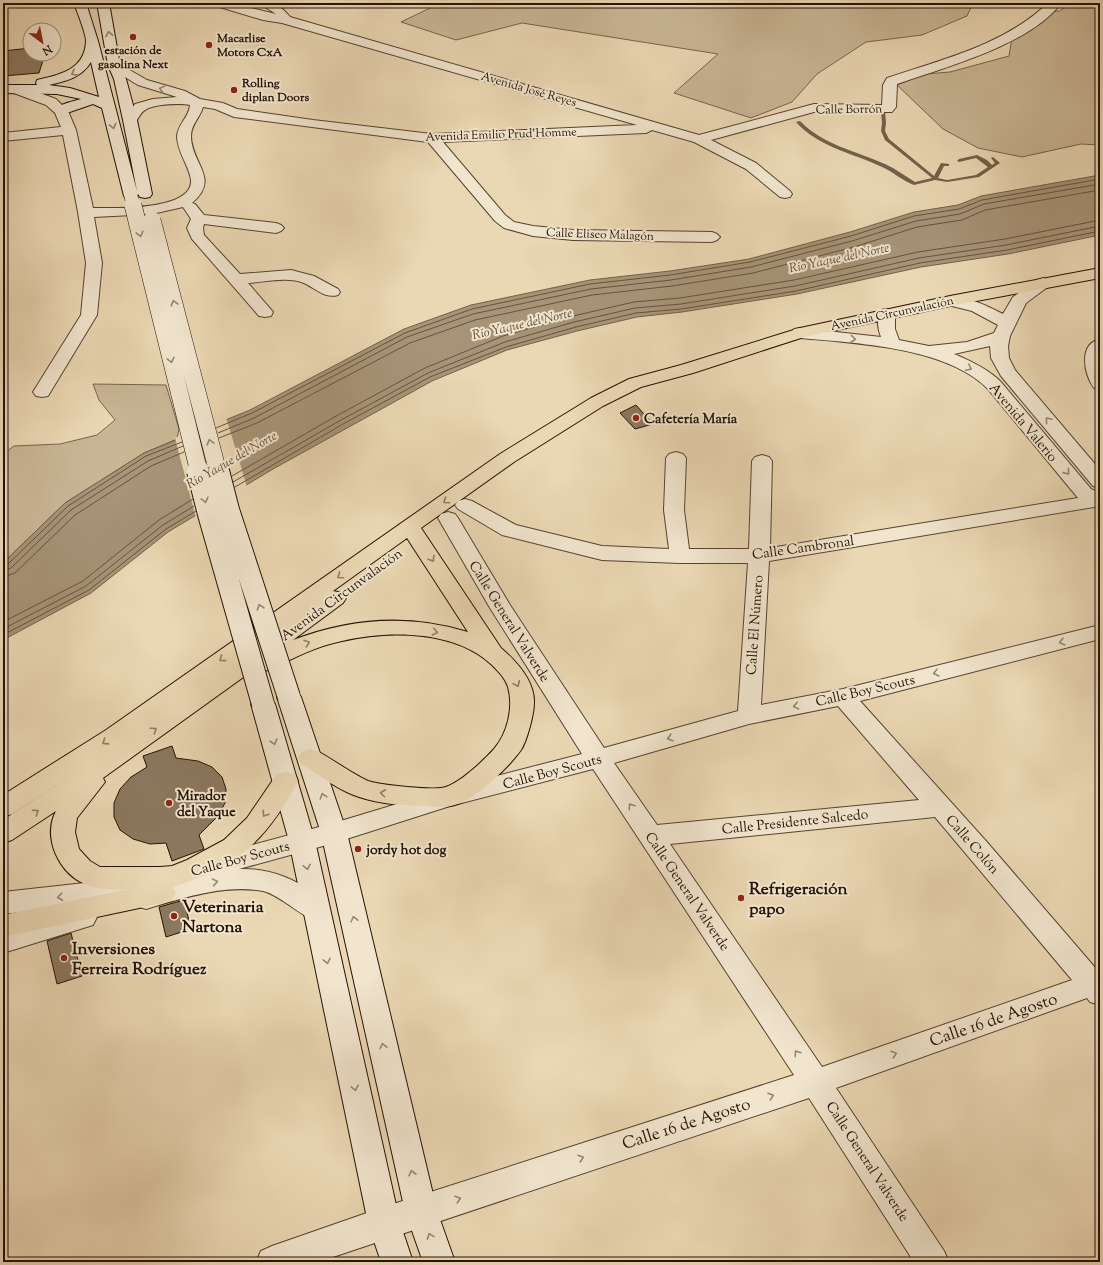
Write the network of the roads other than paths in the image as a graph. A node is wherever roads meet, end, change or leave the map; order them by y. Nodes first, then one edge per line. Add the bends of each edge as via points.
1 (80, 3) edge
2 (103, 3) edge
3 (218, 3) edge
4 (265, 3) edge
5 (1055, 3) edge
6 (286, 20) junction
7 (92, 41) junction
8 (114, 65) junction
9 (9, 89) edge
10 (94, 99) junction
11 (197, 103) junction
12 (108, 106) junction
13 (61, 111) junction
14 (234, 113) junction
15 (130, 120) junction
16 (190, 121) junction
17 (664, 129) junction
18 (69, 130) junction
19 (3, 137) edge
20 (432, 138) junction
21 (699, 139) junction
22 (785, 194) dead end
23 (138, 195) junction
24 (186, 201) junction
25 (86, 212) junction
26 (199, 219) junction
27 (276, 228) dead end
28 (712, 237) dead end
29 (1100, 273) edge
30 (236, 279) junction
31 (1043, 283) junction
32 (332, 292) dead end
33 (950, 301) junction
34 (265, 312) dead end
35 (887, 314) junction
36 (1004, 329) junction
37 (800, 333) junction
38 (892, 344) junction
39 (1100, 344) edge
40 (922, 350) junction
41 (687, 369) junction
42 (1100, 384) edge
43 (42, 392) dead end
44 (676, 458) dead end
45 (762, 461) dead end
46 (1100, 482) edge
47 (1100, 500) edge
48 (466, 505) junction
49 (448, 518) junction
50 (414, 532) junction
51 (680, 556) junction
52 (759, 556) junction
53 (1100, 632) edge
54 (493, 653) junction
55 (221, 683) junction
56 (843, 697) junction
57 (749, 716) junction
58 (137, 743) junction
59 (310, 758) junction
60 (598, 759) junction
61 (286, 781) junction
62 (450, 797) junction
63 (3, 807) edge
64 (941, 807) junction
65 (3, 833) edge
66 (334, 833) junction
67 (650, 836) junction
68 (302, 841) junction
69 (168, 885) junction
70 (3, 903) edge
71 (316, 909) junction
72 (3, 926) edge
73 (3, 942) edge
74 (1097, 986) edge
75 (816, 1082) junction
76 (420, 1211) junction
77 (384, 1223) junction
78 (272, 1262) edge
79 (397, 1262) edge
80 (439, 1262) edge
81 (933, 1262) edge

1 - 7 street
8 -> 2 street
3 - 6 street
4 - 6 street, Avenida José Reyes via 279,11
5 - 21 street, Calle Borrón via 1031,24 1007,38 892,81 889,85 887,109 814,108
6 - 17 street, Avenida José Reyes
7 -> 9 street via 89,56 80,70 67,77
7 - 12 street
11 -> 8 street via 185,95 145,84
8 - 15 street
9 - 10 street via 65,90
9 - 13 street via 51,102
10 - 12 street
10 - 13 street
11 - 14 street, Avenida Emilio Prud'Homme via 218,106
11 - 15 street, Avenida Emilio Prud'Homme via 169,100 154,103 140,107
11 - 16 street via 198,108
12 -> 23 street
13 - 18 street
14 - 16 street
14 - 20 street, Avenida Emilio Prud'Homme
15 - 23 street
16 - 24 street via 185,130 186,145 198,181 196,191
17 - 20 street, Avenida Emilio Prud'Homme
17 - 21 street, Avenida José Reyes
18 - 19 street
18 - 25 street
20 - 28 street, Calle Eliseo Malagón via 500,218 510,226 573,235
21 - 22 street, Avenida José Reyes via 751,166
59 -> 23 street, bridge via 228,510
23 -> 61 street, bridge via 209,514
24 - 25 street via 164,208 120,213
24 - 26 street
25 - 43 street via 94,263 89,315
26 - 27 street
26 - 30 street via 195,228 197,236
29 - 31 main road, Avenida Circunvalación
30 - 32 street via 291,275 308,279
30 - 34 street
31 - 33 main road, Avenida Circunvalación
31 - 36 street, Avenida Valerio via 1019,300
33 - 35 main road, Avenida Circunvalación
33 - 36 street via 977,307
35 - 37 main road, Avenida Circunvalación
35 - 38 street via 887,329
36 - 40 street via 970,348 952,351
46 -> 36 street, Avenida Valerio via 1007,372 1000,358 999,346
37 -> 38 street, Avenida Valerio
37 - 41 main road, Avenida Circunvalación
38 - 40 street, Avenida Valerio
39 - 42 street via 1095,349 1094,372
40 -> 47 street, Avenida Valerio via 955,361 986,377 1084,493
41 - 48 main road, Avenida Circunvalación via 608,408 520,464
41 -> 50 main road, Avenida Circunvalación via 635,383 597,402 507,458
44 - 51 street via 674,510
45 - 52 street, Calle El Número
47 - 52 street, Calle Cambronal
48 - 49 main road, Avenida Circunvalación
48 - 51 street, Calle Cambronal via 509,530 602,553
49 - 50 main road, Avenida Circunvalación
49 - 60 street, Calle General Valverde via 515,631
50 -> 54 main road
50 - 55 main road, Avenida Circunvalación via 369,572
50 -> 63 main road, Avenida Circunvalación via 114,736
51 - 52 street, Calle Cambronal
52 - 57 street, Calle El Número
53 -> 56 street, Calle Boy Scouts
55 -> 54 main road via 296,647 353,630 424,629 469,640
54 -> 62 main road via 510,669 519,686 523,704 518,724 512,744 496,764 476,781
58 -> 55 main road, Avenida Circunvalación
56 -> 57 street, Calle Boy Scouts
56 - 64 street, Calle Colón
57 -> 60 street, Calle Boy Scouts
65 -> 58 main road, Avenida Circunvalación
58 - 69 main road via 99,774 74,805 63,823 63,839 69,855 80,869 96,877
62 -> 59 main road via 377,793 359,787
66 -> 59 street
60 - 62 street, Calle Boy Scouts
67 -> 60 street, Calle General Valverde
61 - 68 street
61 -> 69 main road via 253,831 233,847
62 - 66 street, Calle Boy Scouts
64 - 67 street, Calle Presidente Salcedo
64 - 74 street, Calle Colón
66 - 68 street, Calle Boy Scouts
76 -> 66 street
75 -> 67 street, Calle General Valverde
68 - 69 street, Calle Boy Scouts
68 -> 71 street
69 -> 70 street, Calle Boy Scouts
69 -> 71 street, Calle Boy Scouts via 247,878 279,884
69 - 72 main road
69 - 73 street, Calle Boy Scouts
71 -> 77 street
75 -> 74 street, Calle 16 de Agosto
76 -> 75 street, Calle 16 de Agosto
75 - 81 street, Calle General Valverde
76 - 77 street, Calle 16 de Agosto
80 -> 76 street
77 - 78 street, Calle 16 de Agosto
77 - 79 street

